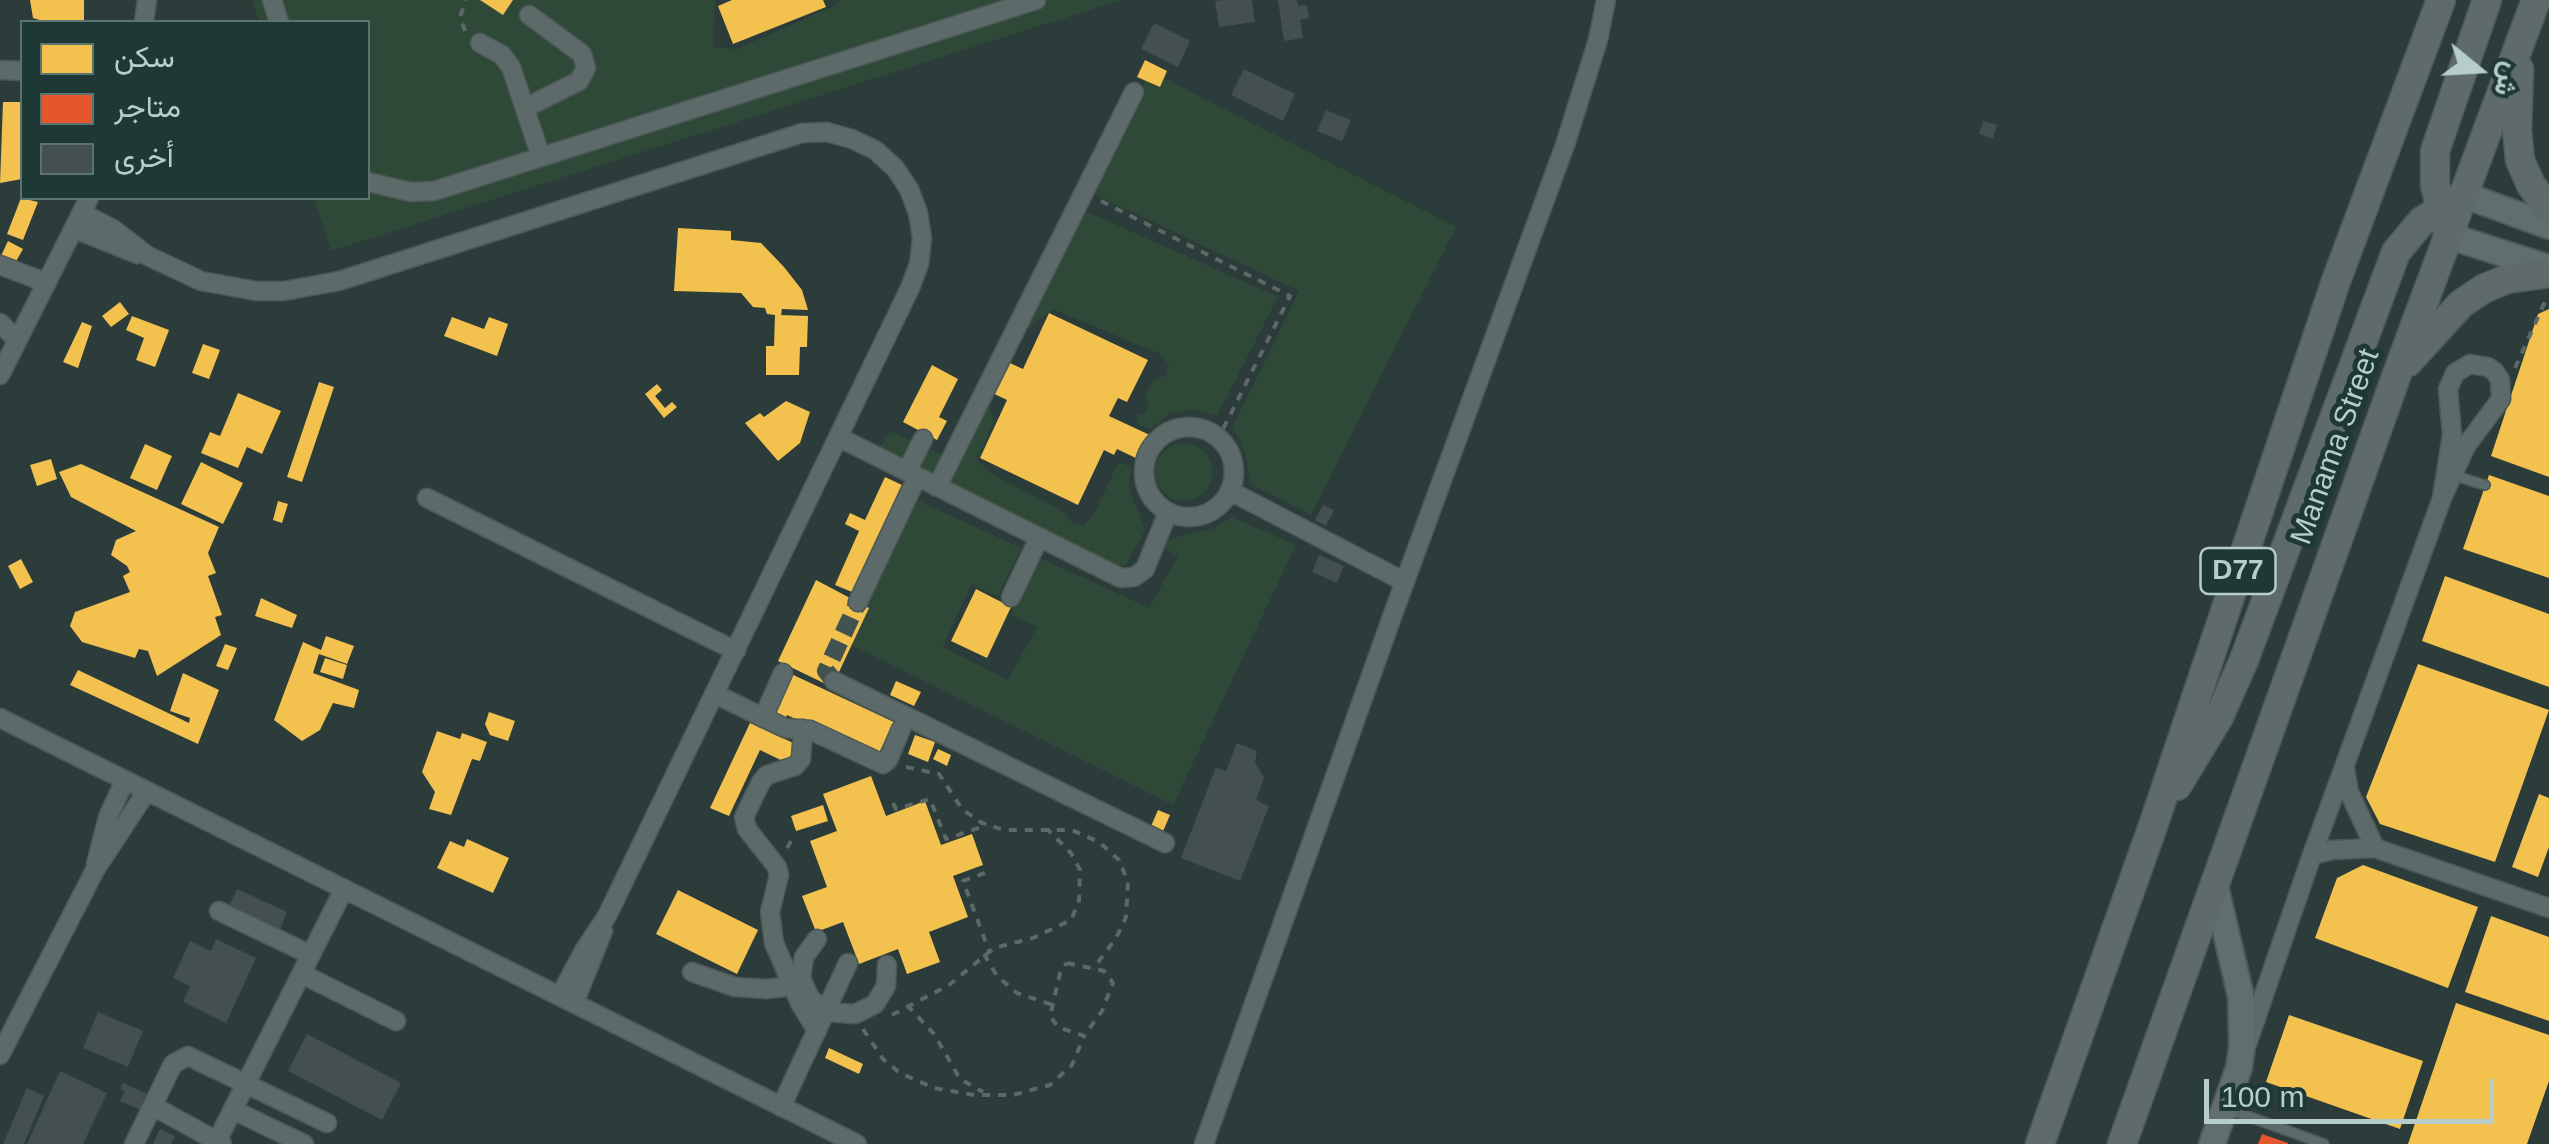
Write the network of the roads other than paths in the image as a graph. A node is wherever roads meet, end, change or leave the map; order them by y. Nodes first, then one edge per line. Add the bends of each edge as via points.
1 (1036, 0) edge
2 (1606, 0) edge
3 (2442, 0) edge
4 (2487, 0) edge
5 (2536, 0) edge
6 (529, 15) dead end
7 (480, 43) road end
8 (2519, 46) junction
9 (1134, 92) dead end
10 (525, 108) junction
11 (541, 157) junction
12 (370, 182) edge
13 (2549, 209) edge
14 (82, 213) edge
15 (2451, 213) junction
16 (2549, 226) edge
17 (0, 265) edge
18 (2549, 270) edge
19 (47, 283) junction
20 (0, 323) edge
21 (18, 340) junction
22 (0, 374) edge
23 (2397, 374) junction
24 (838, 437) junction
25 (922, 439) dead end
26 (912, 474) junction
27 (2452, 474) junction
28 (2485, 485) dead end
29 (937, 486) junction
30 (1230, 490) junction
31 (427, 498) dead end
32 (2442, 498) junction
33 (1168, 512) junction
34 (1039, 538) junction
35 (1405, 582) junction
36 (1012, 597) dead end
37 (858, 602) tunnel mouth
38 (736, 650) junction
39 (783, 673) dead end
40 (834, 681) dead end
41 (715, 694) junction
42 (0, 718) edge
43 (763, 718) junction
44 (803, 729) junction
45 (901, 729) dead end
46 (2344, 766) junction
47 (125, 780) junction
48 (146, 791) junction
49 (2154, 823) junction
50 (1165, 843) dead end
51 (2375, 848) junction
52 (2312, 855) junction
53 (95, 870) junction
54 (2215, 885) junction
55 (344, 889) junction
56 (2549, 908) edge
57 (220, 911) dead end
58 (816, 939) dead end
59 (311, 956) junction
60 (848, 963) dead end
61 (888, 965) dead end
62 (692, 972) dead end
63 (302, 974) junction
64 (792, 986) junction
65 (567, 1000) junction
66 (826, 1012) junction
67 (396, 1022) dead end
68 (817, 1030) junction
69 (0, 1055) edge
70 (2238, 1068) junction
71 (246, 1083) junction
72 (153, 1106) junction
73 (781, 1107) junction
74 (2225, 1108) junction
75 (233, 1110) junction
76 (328, 1123) dead end
77 (220, 1142) edge
78 (134, 1144) edge
79 (304, 1144) edge
80 (857, 1144) edge
81 (1204, 1144) edge
82 (2040, 1144) edge
83 (2122, 1144) edge
84 (2212, 1144) edge
85 (2324, 1144) edge

1 - 11 street
2 - 35 street via 1565,145
3 - 49 main road, Manama Street / D77 via 2336,281
4 - 15 main road via 2438,135 2434,168
5 - 8 main road, Manama Street / D77
6 - 10 street via 582,54 586,68 579,81
7 - 10 street via 507,60
8 - 13 main road via 2518,145 2525,174
8 - 15 main road, Manama Street / D77
9 - 29 street
10 - 11 street
11 - 12 street via 434,191
14 - 19 street
14 - 24 street via 201,282 256,291 312,288 802,132 852,138 876,150 910,189 922,238 910,288
15 - 16 street
15 - 18 street
15 - 23 main road, Manama Street / D77
15 - 49 main road via 2412,230 2391,264 2244,660 2219,718
17 - 19 street
18 - 23 main road via 2472,296
19 - 21 street
20 - 21 street
21 - 22 street
23 - 54 main road, Manama Street / D77
24 - 26 street
24 - 38 street
25 - 26 street
26 - 29 street
26 - 37 street
27 - 28 lane
27 - 32 street
27 - 32 street via 2500,399 2500,380 2479,364 2450,380 2452,435
29 - 34 street
30 - 33 street via 1204,515
30 - 33 street via 1232,456 1219,437 1183,426 1160,436 1143,470 1150,495
30 - 35 street
31 - 38 street
32 - 46 street
33 - 34 street via 1145,569 1134,576 1109,574
34 - 36 street
35 - 81 street
38 - 41 street
39 - 43 street
40 - 50 street
41 - 43 street
41 - 65 street via 607,916 597,951
42 - 47 street
43 - 44 street
44 - 45 street via 883,764
44 - 64 street via 801,759 760,782 744,817 779,871 771,928
46 - 51 street
46 - 52 street
47 - 48 street
47 - 53 street
48 - 53 street
48 - 55 street
49 - 82 main road, Manama Street / D77
51 - 52 street
51 - 56 street
52 - 70 street
53 - 69 street
54 - 70 street via 2241,997
54 - 83 main road, Manama Street / D77
55 - 59 street
55 - 65 street
57 - 59 street
58 - 66 street via 804,956 802,978
59 - 63 street
60 - 66 street
61 - 66 street via 881,996 856,1018
62 - 64 street via 735,987
63 - 67 street
63 - 71 street
64 - 68 street
65 - 73 street
66 - 68 street
68 - 73 street
70 - 74 street
71 - 72 street via 188,1056 174,1064
71 - 75 street
71 - 76 street
72 - 77 street
72 - 78 street
73 - 80 street
74 - 84 street
74 - 85 lane
75 - 77 street
75 - 79 street

